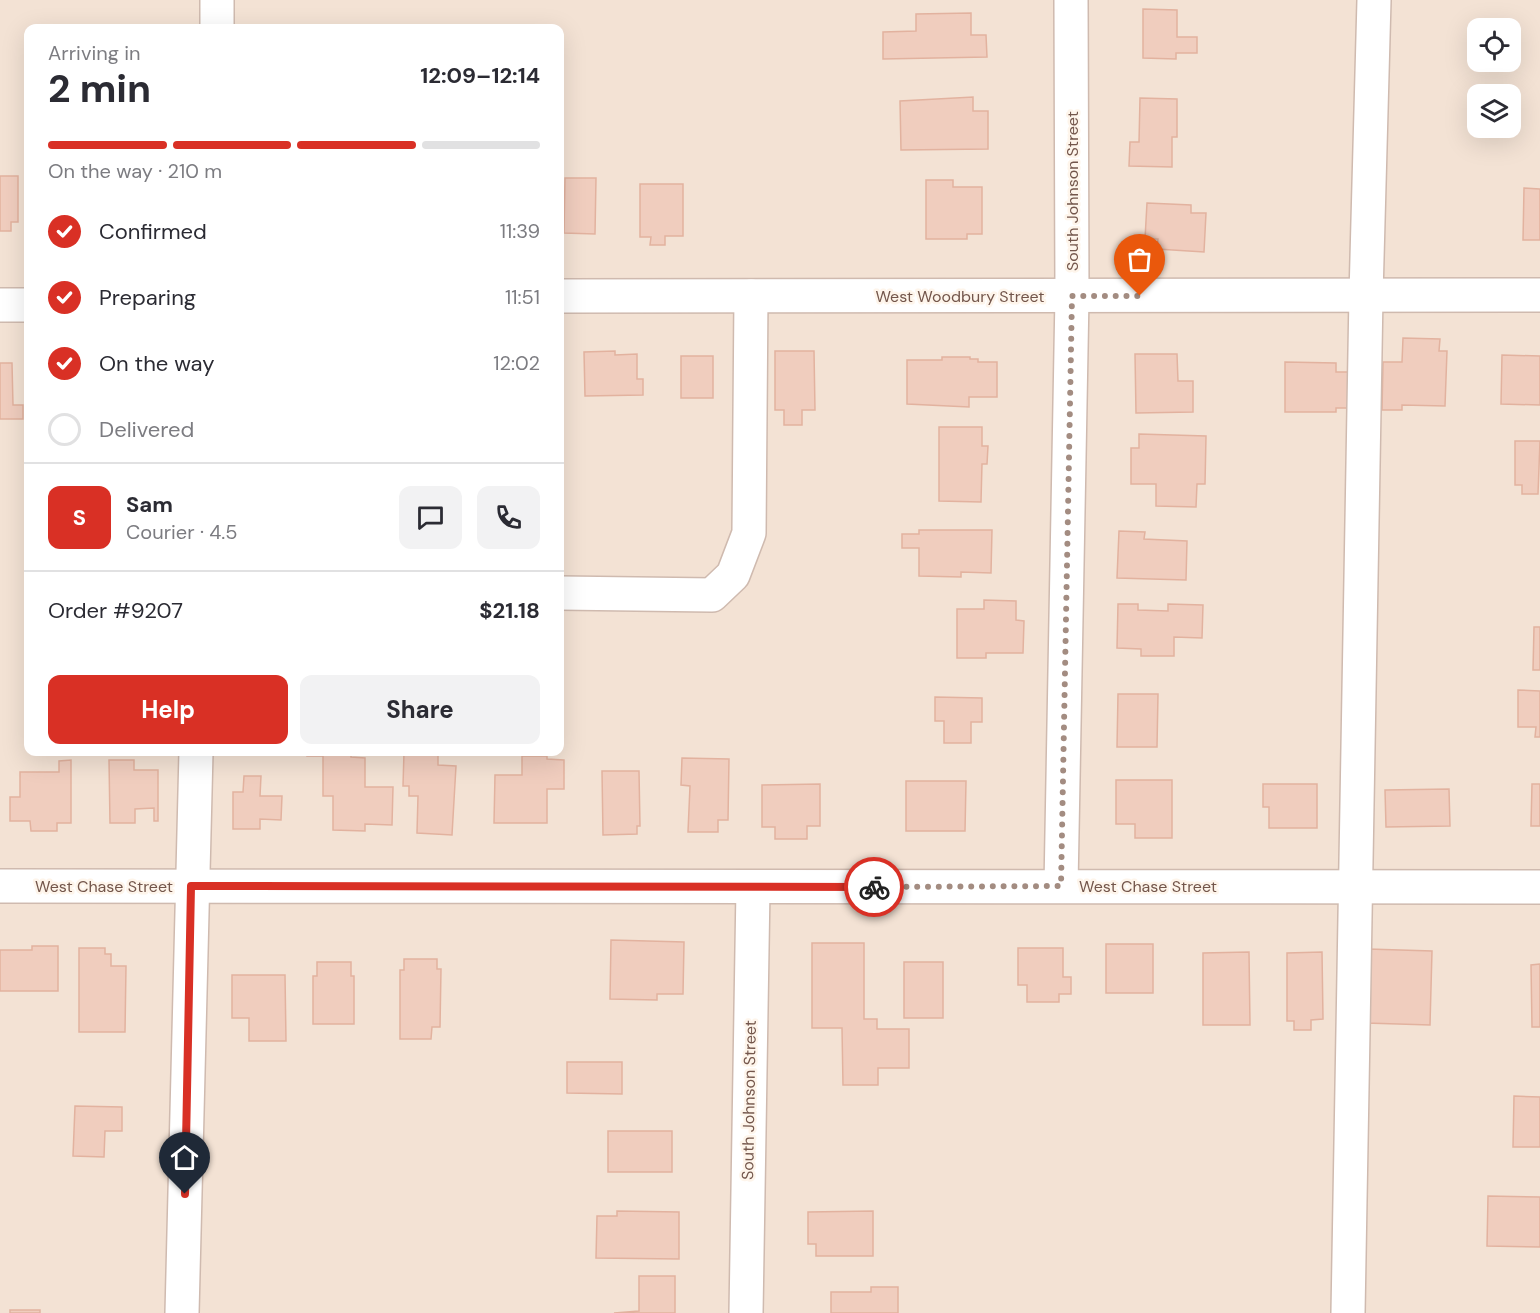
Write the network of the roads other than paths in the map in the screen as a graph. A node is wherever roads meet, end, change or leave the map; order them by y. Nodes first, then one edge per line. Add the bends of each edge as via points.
1 (217, 0) edge
2 (1071, 0) edge
3 (1374, 0) edge
4 (217, 24) edge
5 (1366, 295) junction
6 (1540, 295) edge
7 (564, 296) edge
8 (751, 296) junction
9 (1072, 296) junction
10 (0, 305) edge
11 (24, 305) edge
12 (564, 593) edge
13 (196, 756) edge
14 (0, 886) edge
15 (191, 886) junction
16 (1061, 886) junction
17 (1355, 887) junction
18 (1540, 887) edge
19 (753, 888) junction
20 (182, 1313) edge
21 (746, 1313) edge
22 (1348, 1313) edge

1 - 4 street
2 - 9 street, South Johnson Street
3 - 5 street
5 - 6 street, West Woodbury Street
5 - 9 street, West Woodbury Street
5 - 17 street
7 - 8 street, West Woodbury Street
8 - 9 street, West Woodbury Street
8 - 12 street via 749,532 733,575 712,595
9 - 16 street, South Johnson Street
10 - 11 street
13 - 15 street
14 - 15 street, West Chase Street
15 - 19 street, West Chase Street
15 - 20 street
16 - 17 street, West Chase Street
16 - 19 street, West Chase Street
17 - 18 street, West Chase Street
17 - 22 street
19 - 21 street, South Johnson Street

